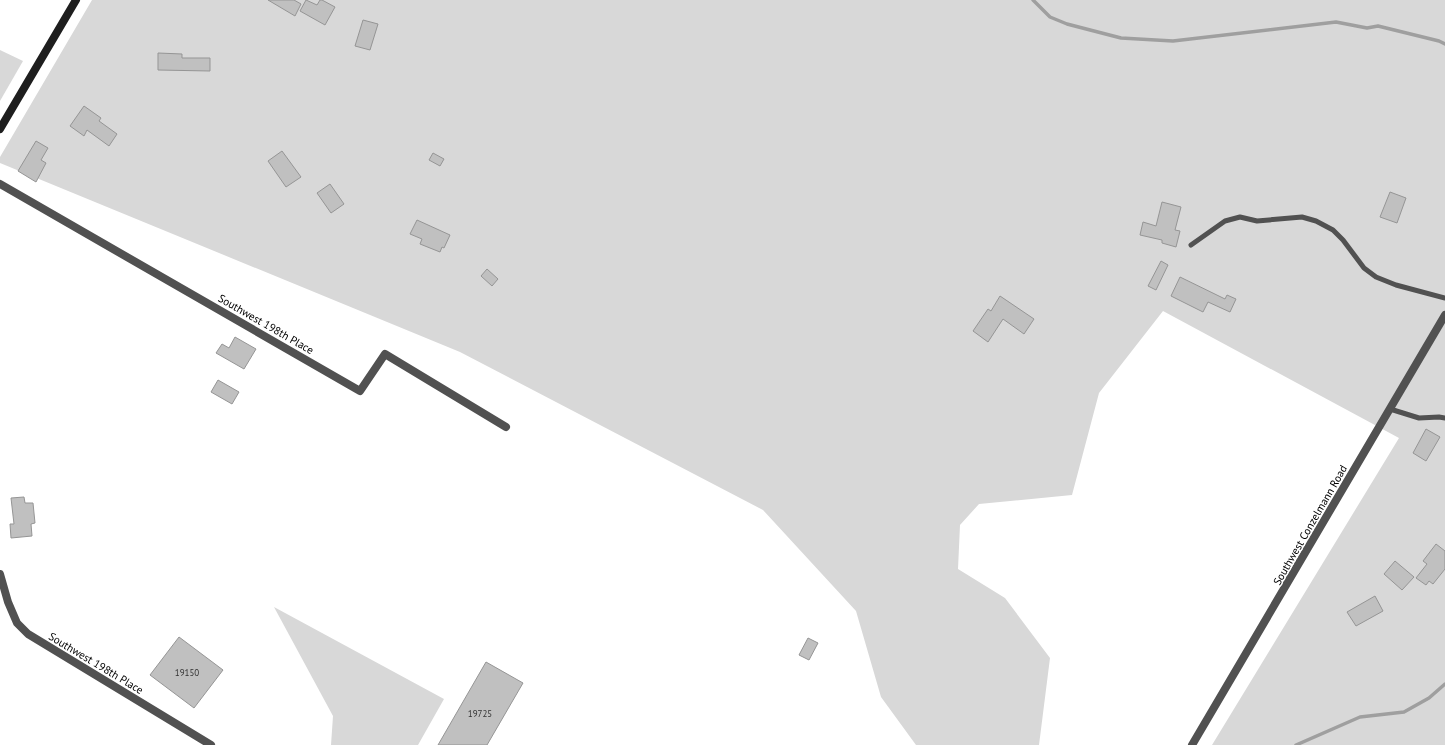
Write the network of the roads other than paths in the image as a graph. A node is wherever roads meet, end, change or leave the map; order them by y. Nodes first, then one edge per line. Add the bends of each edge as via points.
1 (76, 0) edge
2 (0, 129) edge
3 (0, 184) edge
4 (1191, 245) dead end
5 (1445, 298) edge
6 (1445, 315) edge
7 (1390, 409) junction
8 (1445, 418) edge
9 (506, 427) dead end
10 (0, 574) edge
11 (211, 745) edge
12 (1192, 745) edge

1 - 2 street
3 - 9 street, Southwest 198th Place via 360,391 385,354
4 - 5 lane via 1225,221 1240,217 1257,220 1302,217 1333,230 1364,268 1376,277
6 - 7 street, Southwest Conzelmann Road
7 - 8 lane via 1419,418
7 - 12 street, Southwest Conzelmann Road
10 - 11 street, Southwest 198th Place via 17,623 28,634

